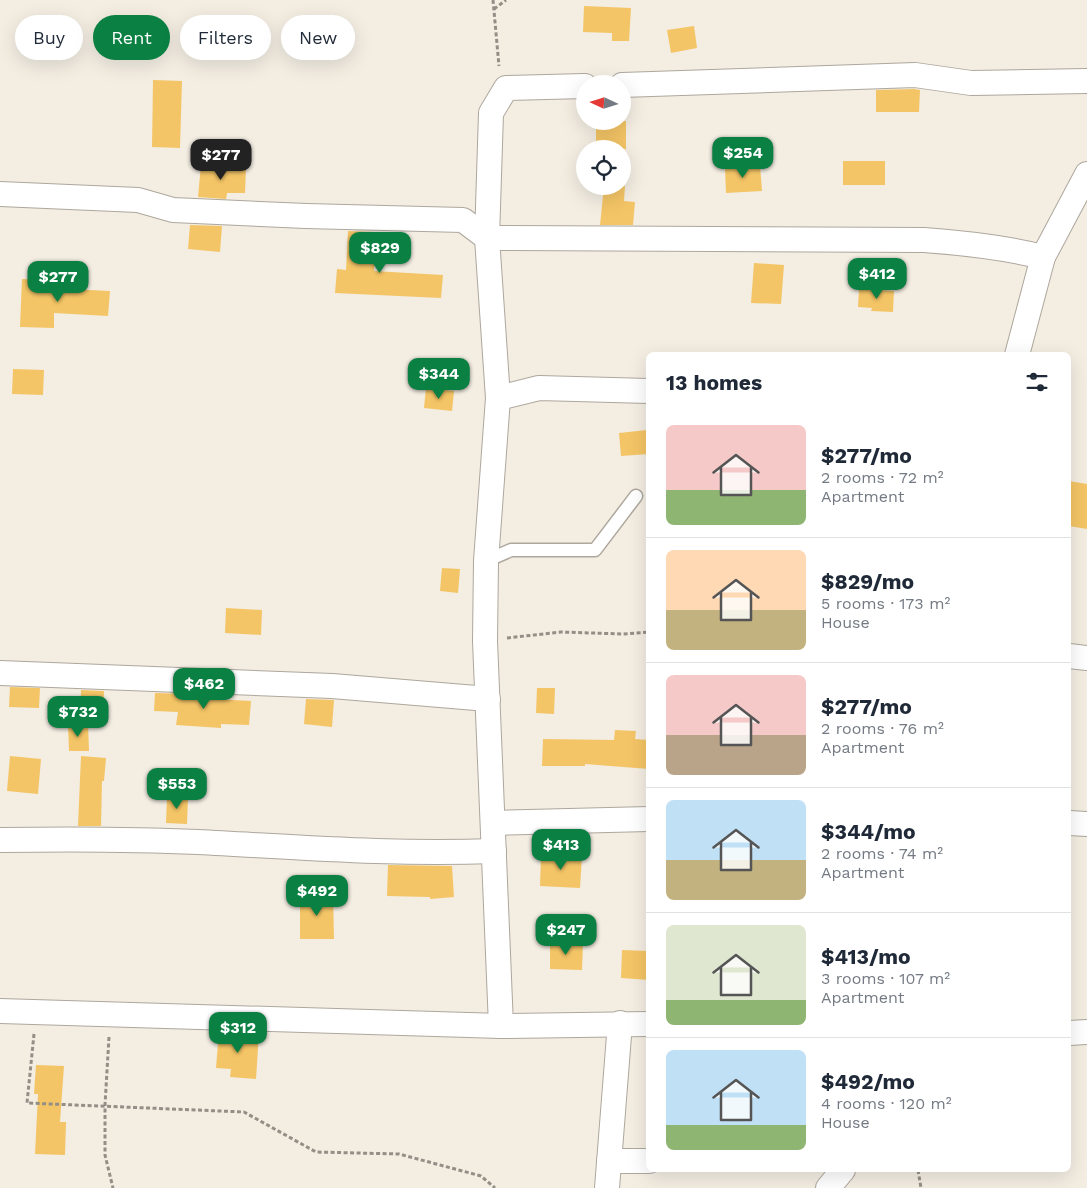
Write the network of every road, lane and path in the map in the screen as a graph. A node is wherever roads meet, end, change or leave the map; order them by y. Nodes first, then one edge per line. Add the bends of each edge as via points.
1 (493, 0) edge
2 (506, 0) edge
3 (493, 9) junction
4 (1087, 82) edge
5 (631, 85) edge
6 (576, 86) edge
7 (506, 88) junction
8 (1087, 174) edge
9 (0, 194) edge
10 (487, 238) junction
11 (1043, 257) junction
12 (1018, 352) edge
13 (646, 391) edge
14 (498, 398) junction
15 (636, 496) dead end
16 (486, 561) junction
17 (646, 632) edge
18 (485, 640) junction
19 (1071, 656) edge
20 (1087, 658) edge
21 (0, 673) edge
22 (488, 699) junction
23 (646, 819) edge
24 (1071, 823) edge
25 (493, 824) junction
26 (1087, 824) edge
27 (0, 840) edge
28 (494, 851) junction
29 (0, 1011) edge
30 (37, 1012) junction
31 (110, 1014) junction
32 (620, 1023) junction
33 (646, 1024) edge
34 (501, 1026) junction
35 (1087, 1032) edge
36 (1071, 1033) edge
37 (105, 1105) junction
38 (609, 1161) junction
39 (646, 1161) edge
40 (841, 1172) edge
41 (918, 1172) edge
42 (114, 1188) edge
43 (495, 1188) edge
44 (607, 1188) edge
45 (828, 1188) edge
46 (921, 1188) edge

1 - 3 path
2 - 3 path
3 - 7 path via 497,61
4 - 5 street via 971,83 915,75
6 - 7 street
7 - 10 street via 492,112
8 - 11 street
9 - 10 street via 138,200 173,210 463,220
10 - 11 street via 924,240 1007,248
10 - 14 street
11 - 12 street
13 - 14 street via 539,388
14 - 16 street
15 - 16 lane via 595,550 511,550
16 - 18 street
17 - 18 path via 561,632
18 - 22 street
19 - 20 street
21 - 22 street via 332,686
22 - 25 street
23 - 25 street
24 - 26 street
25 - 28 street
27 - 28 street via 197,842 368,852
28 - 34 street
29 - 30 street
30 - 31 street
30 - 37 path via 27,1103
31 - 34 street
31 - 37 path
32 - 33 street
32 - 34 street
32 - 38 street
35 - 36 street
37 - 42 path via 105,1154
37 - 43 path via 244,1112 316,1152 399,1154 481,1176
38 - 39 street
38 - 44 street
40 - 45 street
41 - 46 path

